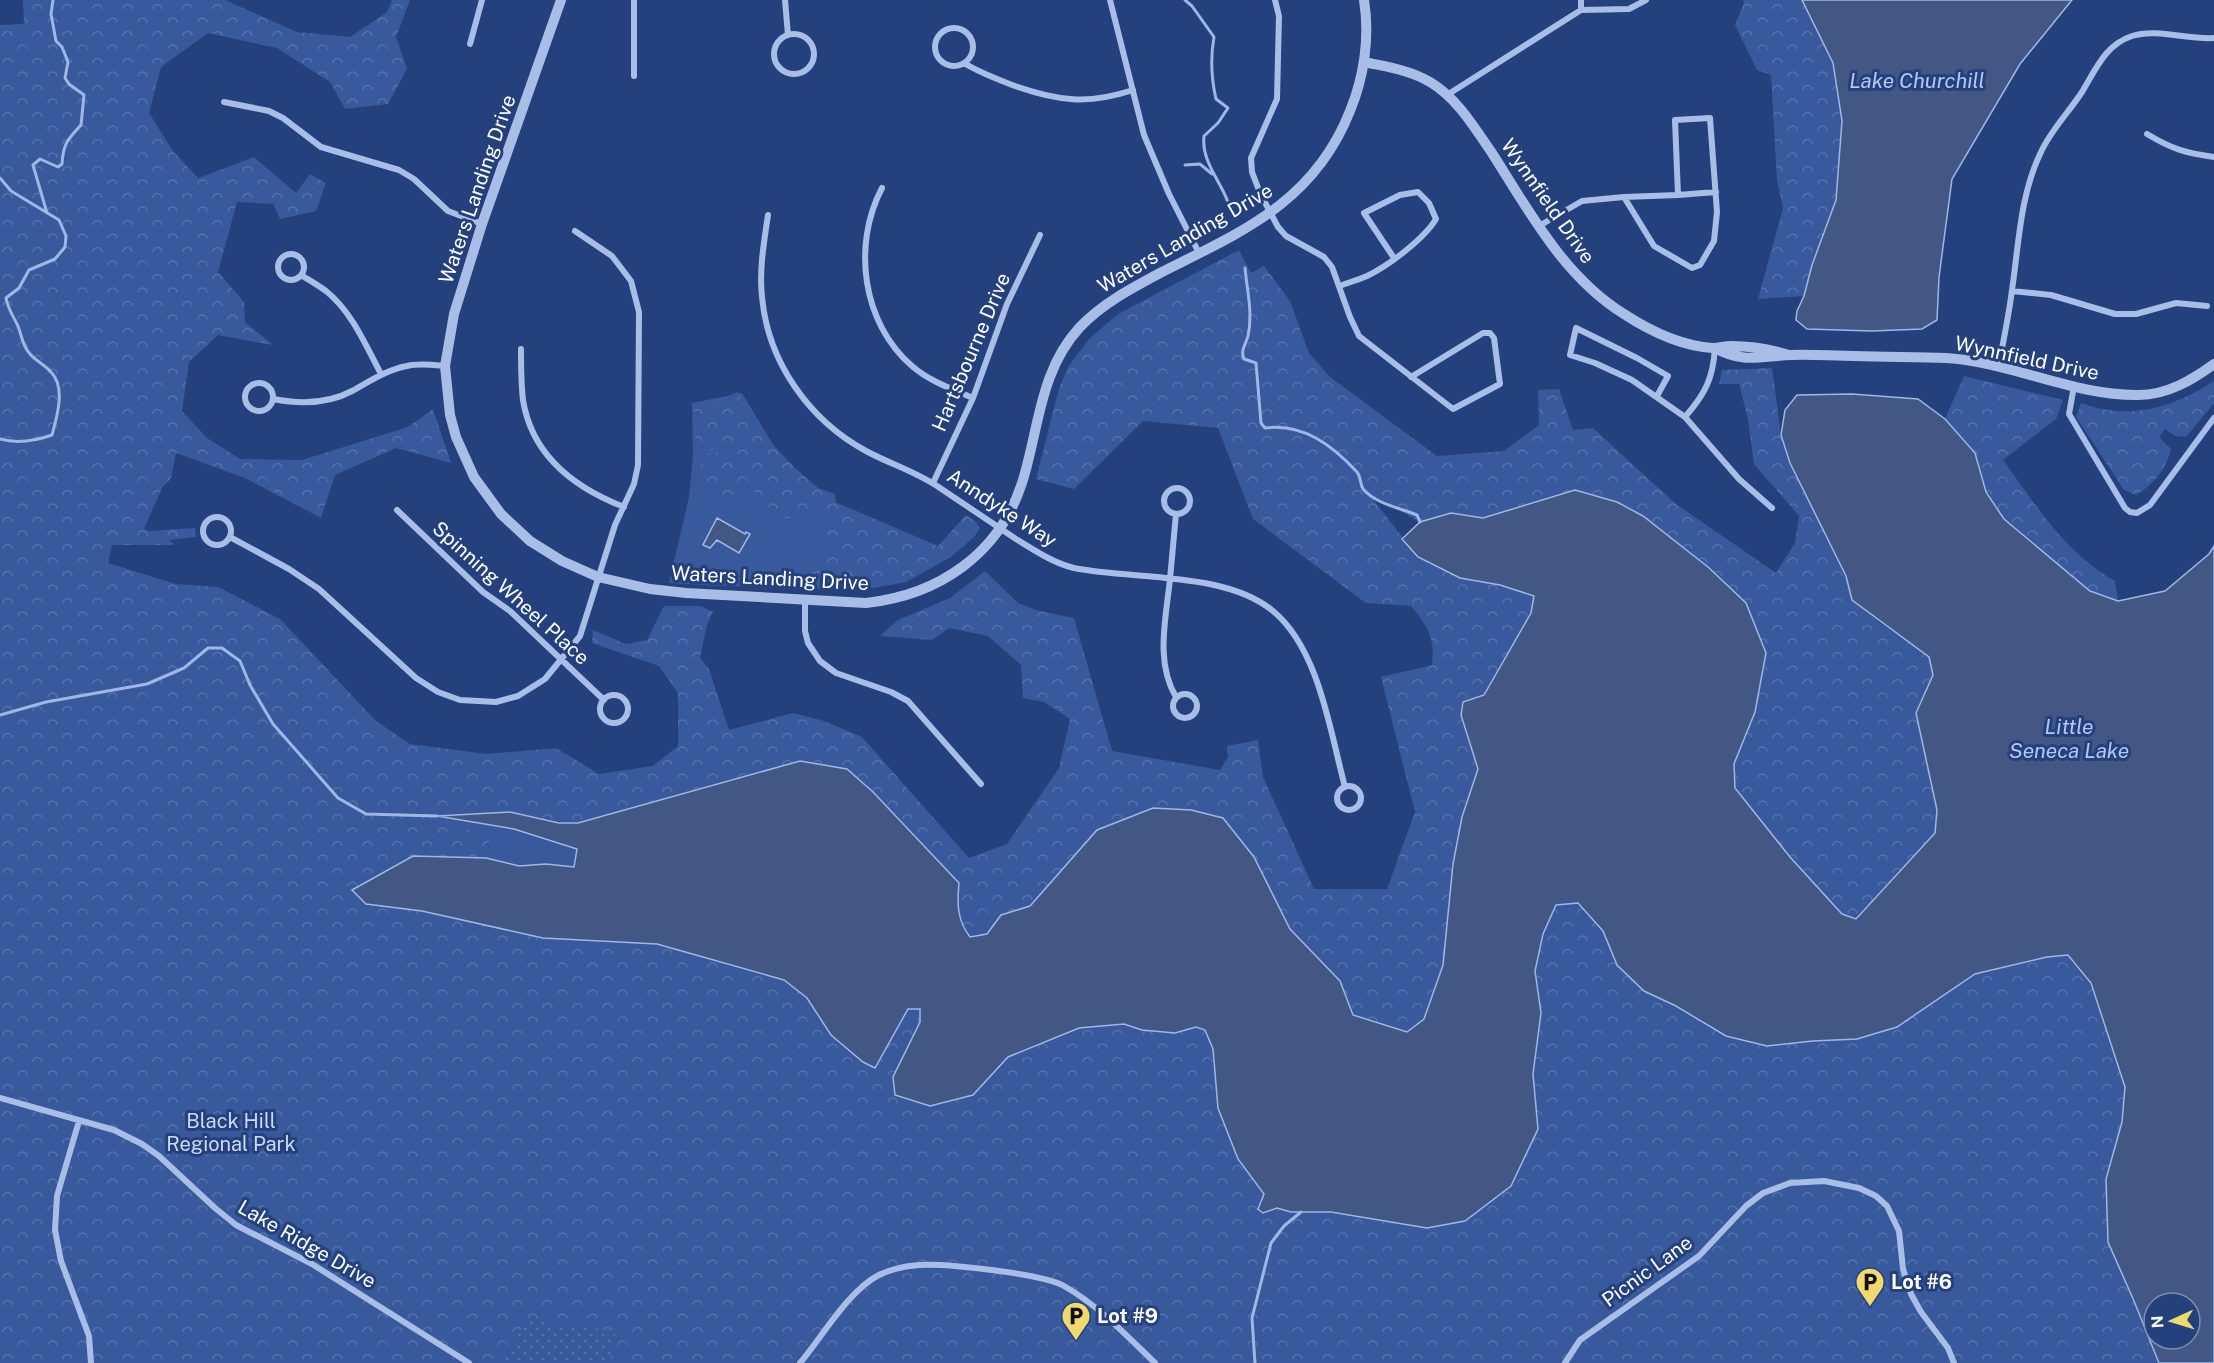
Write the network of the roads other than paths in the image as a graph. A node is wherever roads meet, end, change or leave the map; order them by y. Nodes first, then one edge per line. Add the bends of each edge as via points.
1 (482, 0) edge
2 (561, 0) edge
3 (634, 0) edge
4 (785, 0) edge
5 (1110, 0) edge
6 (1275, 0) edge
7 (1364, 0) edge
8 (1581, 0) edge
9 (1646, 0) edge
10 (1581, 10) junction
11 (788, 35) junction
12 (2214, 38) edge
13 (470, 44) dead end
14 (1364, 62) junction
15 (964, 63) junction
16 (634, 76) dead end
17 (1133, 90) junction
18 (1447, 95) junction
19 (224, 102) dead end
20 (2147, 134) dead end
21 (2214, 157) edge
22 (882, 188) dead end
23 (1716, 192) junction
24 (1678, 195) junction
25 (1624, 197) junction
26 (1271, 213) junction
27 (768, 215) dead end
28 (482, 224) junction
29 (1539, 226) junction
30 (575, 231) dead end
31 (1040, 235) dead end
32 (1199, 253) junction
33 (1394, 258) junction
34 (302, 275) junction
35 (1340, 286) junction
36 (2012, 291) junction
37 (2207, 306) dead end
38 (1715, 348) junction
39 (521, 349) dead end
40 (2214, 364) edge
41 (445, 366) junction
42 (1999, 366) junction
43 (381, 374) junction
44 (1411, 377) junction
45 (2074, 386) junction
46 (1657, 396) junction
47 (973, 398) junction
48 (273, 399) junction
49 (1685, 417) junction
50 (2214, 418) edge
51 (933, 483) junction
52 (624, 507) junction
53 (1772, 508) dead end
54 (397, 510) dead end
55 (1176, 514) junction
56 (1000, 528) junction
57 (230, 537) junction
58 (598, 577) junction
59 (1170, 579) junction
60 (805, 601) junction
61 (562, 660) junction
62 (1176, 697) junction
63 (604, 700) junction
64 (981, 784) dead end
65 (1345, 787) junction
66 (0, 1098) edge
67 (79, 1121) junction
68 (91, 1363) edge
69 (469, 1363) edge
70 (800, 1363) edge
71 (1155, 1363) edge
72 (1565, 1363) edge
73 (1954, 1363) edge

1 - 13 street
2 - 28 street, Waters Landing Drive
3 - 16 street
4 - 11 street
5 - 17 street
6 - 26 street via 1279,16 1277,99 1251,158 1252,172
7 - 14 street, Waters Landing Drive
8 - 10 street
9 - 10 street via 1629,9
10 - 18 street
11 - 11 street via 807,38 814,50 809,69 797,75 784,72 774,56 777,43
12 - 36 street via 2134,35 2104,53 2040,153 2022,209
14 - 18 street, Wynnfield Drive via 1410,72
14 - 26 street, Waters Landing Drive via 1345,125 1330,153 1293,196
15 - 15 street via 952,65 938,55 938,38 946,29 959,28 970,35 972,54
15 - 17 street via 982,74 1065,100 1088,100
17 - 32 street via 1144,135
18 - 29 street, Wynnfield Drive via 1469,119
19 - 28 street via 269,111 321,147 399,170 448,211
20 - 21 street via 2169,147
22 - 47 street via 872,206 866,254 874,314 888,341 912,367
23 - 24 street
23 - 24 street via 1710,118 1675,120
23 - 25 street via 1714,241 1700,265 1692,268 1654,246
24 - 25 street
25 - 29 street via 1582,201
26 - 32 street, Waters Landing Drive
26 - 35 street via 1286,236 1324,257
27 - 51 street, Anndyke Way via 762,298 770,337 786,374 810,408 840,435
28 - 41 street, Waters Landing Drive via 454,314
29 - 38 street, Wynnfield Drive via 1584,283 1622,313 1668,337
30 - 52 street via 612,256 631,282 639,312 638,465
31 - 47 street, Hartsbourne Drive via 1007,304
32 - 56 street, Waters Landing Drive via 1126,291 1078,329 1056,361 1040,402 1022,482
33 - 33 street via 1431,228 1436,219 1429,203 1418,192 1400,195 1364,213
33 - 35 street via 1366,276
34 - 34 street via 304,266 300,258 293,254 282,258 278,268 284,278 291,280
34 - 43 street via 342,306
35 - 44 street via 1359,336
36 - 37 street via 2051,295 2115,314 2136,314 2176,303
36 - 42 street
38 - 42 street, Wynnfield Drive via 1769,349 1789,355 1948,358
38 - 49 street via 1704,393
39 - 52 street via 524,401 542,448 575,484
40 - 45 street, Wynnfield Drive via 2192,380 2142,395 2113,395
41 - 43 street via 408,365
41 - 58 street, Waters Landing Drive via 456,437 486,496 530,541
42 - 45 street, Wynnfield Drive
43 - 48 street via 349,393 322,401 290,403
44 - 44 street via 1453,409 1500,384 1494,338 1483,333
45 - 50 street via 2069,414 2130,512 2150,506
46 - 46 street via 1668,376 1576,328 1570,355 1632,380
46 - 49 street
47 - 51 street, Hartsbourne Drive
48 - 48 street via 272,390 265,384 255,383 246,393 249,406 256,410 265,410
49 - 53 street via 1739,479
51 - 56 street, Anndyke Way
52 - 58 street
54 - 61 street, Spinning Wheel Place
55 - 55 street via 1185,511 1190,502 1187,492 1178,487 1168,490 1164,500 1167,509
55 - 59 street
56 - 59 street, Anndyke Way via 1045,557 1072,567
56 - 60 street, Waters Landing Drive via 972,560 922,591 866,603
57 - 57 street via 224,544 214,545 206,540 203,527 208,519 222,517 229,523
57 - 61 street via 320,589 416,678 438,692 460,700 496,702 518,696 545,679
58 - 60 street, Waters Landing Drive via 650,589
58 - 61 street via 580,636
59 - 62 street via 1164,661 1168,683
59 - 65 street, Anndyke Way via 1212,584 1245,594 1273,610 1296,635 1313,668
60 - 64 street via 805,631 820,661 836,673 908,701
61 - 63 street, Spinning Wheel Place
62 - 62 street via 1172,706 1176,715 1193,715 1197,706 1194,698 1185,694
63 - 63 street, Spinning Wheel Place via 615,696 623,699 628,710 624,719 616,723 607,721 601,714
65 - 65 street, Anndyke Way via 1338,793 1337,802 1343,809 1352,810 1359,804 1360,795 1354,788
66 - 67 street, Lake Ridge Drive
67 - 68 street via 57,1196 55,1230 61,1261 89,1336
67 - 69 street, Lake Ridge Drive via 114,1130 142,1144 236,1225 312,1264
70 - 71 street via 847,1302 879,1275 898,1268 944,1265 1046,1279 1063,1285 1089,1303
72 - 73 street, Picnic Lane via 1580,1340 1699,1256 1763,1193 1790,1183 1824,1181 1859,1188 1887,1206 1899,1231 1903,1269 1911,1294

